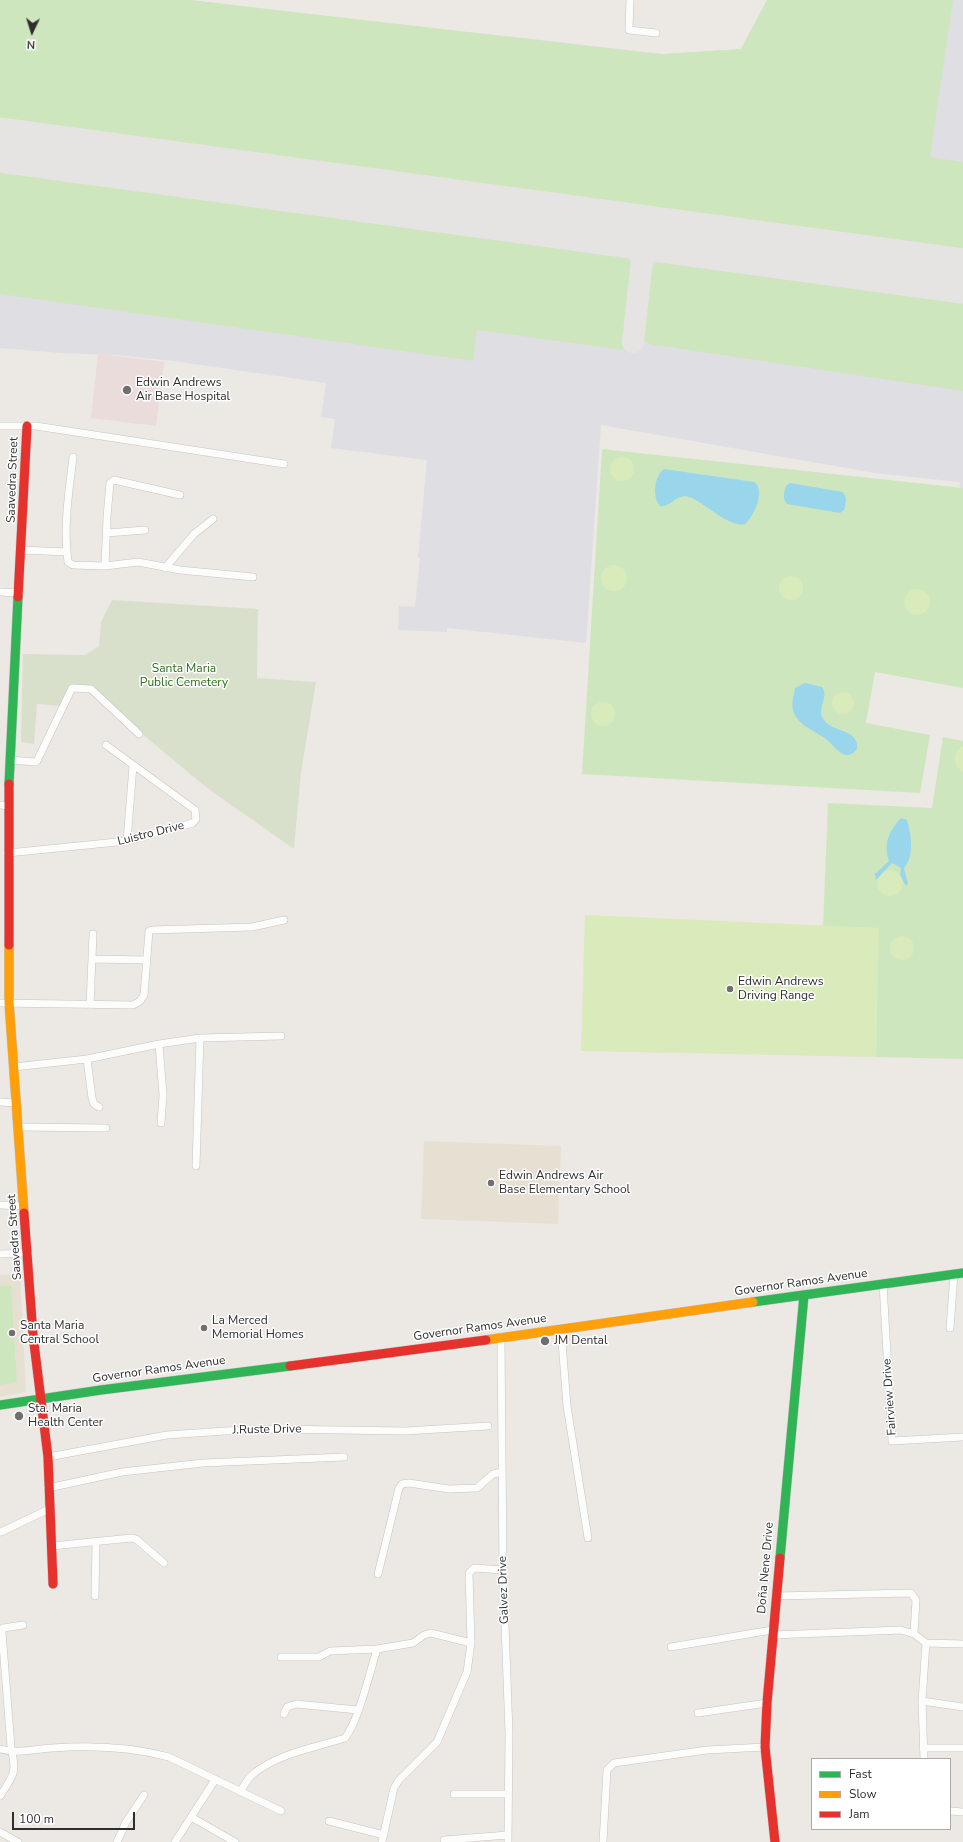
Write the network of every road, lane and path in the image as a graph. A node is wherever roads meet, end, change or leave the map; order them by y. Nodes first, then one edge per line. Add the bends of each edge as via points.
1 (630, 0) edge
2 (656, 33) dead end
3 (0, 426) edge
4 (27, 426) junction
5 (73, 457) dead end
6 (284, 464) dead end
7 (180, 495) dead end
8 (214, 519) dead end
9 (145, 530) dead end
10 (107, 533) junction
11 (22, 550) junction
12 (67, 552) junction
13 (105, 566) junction
14 (165, 568) junction
15 (253, 577) dead end
16 (0, 592) edge
17 (19, 593) junction
18 (139, 734) dead end
19 (106, 745) dead end
20 (10, 760) junction
21 (133, 766) junction
22 (5, 806) edge
23 (127, 841) junction
24 (8, 853) junction
25 (284, 920) dead end
26 (93, 934) dead end
27 (92, 959) junction
28 (147, 960) junction
29 (5, 1002) edge
30 (90, 1006) junction
31 (281, 1036) dead end
32 (200, 1038) junction
33 (159, 1044) junction
34 (87, 1059) junction
35 (14, 1067) junction
36 (0, 1102) edge
37 (16, 1103) junction
38 (99, 1107) dead end
39 (161, 1123) dead end
40 (18, 1127) junction
41 (106, 1128) dead end
42 (196, 1166) dead end
43 (0, 1205) edge
44 (24, 1206) junction
45 (28, 1253) junction
46 (0, 1254) edge
47 (958, 1274) edge
48 (883, 1284) junction
49 (804, 1296) junction
50 (950, 1328) dead end
51 (561, 1329) junction
52 (501, 1337) junction
53 (41, 1398) junction
54 (0, 1405) edge
55 (488, 1426) dead end
56 (963, 1437) edge
57 (48, 1457) junction
58 (344, 1457) dead end
59 (502, 1472) junction
60 (48, 1488) junction
61 (49, 1509) junction
62 (1, 1532) dead end
63 (588, 1538) dead end
64 (96, 1542) junction
65 (52, 1546) junction
66 (164, 1564) dead end
67 (503, 1570) junction
68 (378, 1574) dead end
69 (53, 1584) dead end
70 (95, 1596) dead end
71 (776, 1596) junction
72 (22, 1625) dead end
73 (772, 1632) junction
74 (914, 1634) junction
75 (471, 1643) junction
76 (926, 1643) junction
77 (963, 1644) edge
78 (670, 1647) dead end
79 (377, 1650) junction
80 (281, 1657) dead end
81 (922, 1701) junction
82 (767, 1703) junction
83 (963, 1707) edge
84 (358, 1710) junction
85 (698, 1713) dead end
86 (284, 1714) dead end
87 (764, 1747) junction
88 (924, 1748) junction
89 (963, 1748) edge
90 (0, 1749) edge
91 (12, 1752) junction
92 (924, 1758) edge
93 (215, 1780) junction
94 (240, 1792) junction
95 (454, 1794) dead end
96 (508, 1794) junction
97 (144, 1795) dead end
98 (0, 1796) edge
99 (281, 1811) dead end
100 (951, 1811) edge
101 (963, 1812) edge
102 (191, 1817) junction
103 (329, 1821) dead end
104 (0, 1832) edge
105 (383, 1839) edge
106 (508, 1839) edge
107 (444, 1840) dead end
108 (18, 1842) edge
109 (117, 1842) edge
110 (175, 1842) edge
111 (235, 1842) edge
112 (603, 1842) edge
113 (775, 1842) edge

1 - 2 street via 629,30
3 - 4 street
4 - 6 street
4 - 11 street, Saavedra Street
5 - 12 street
7 - 10 street via 112,481
8 - 14 street via 194,534
9 - 10 street
10 - 13 street
11 - 12 street
11 - 17 street, Saavedra Street
12 - 13 street via 68,562 73,565
13 - 14 street via 138,562
14 - 15 street
16 - 17 street
17 - 20 street, Saavedra Street
18 - 20 street via 91,689 72,688 37,761
19 - 21 street, Luistro Drive
20 - 22 street, Saavedra Street
21 - 23 street
21 - 23 street, Luistro Drive via 195,810 197,815 192,823
22 - 24 street, Saavedra Street
23 - 24 street, Luistro Drive
24 - 29 street, Saavedra Street
25 - 28 street via 252,927 152,930 148,934
26 - 27 street
27 - 28 street
27 - 30 street
28 - 30 street via 144,995 140,1000 133,1005
29 - 30 street
29 - 35 street, Saavedra Street
31 - 32 street
32 - 33 street
32 - 42 street
33 - 34 street
33 - 39 street via 163,1095
34 - 35 street
34 - 38 street via 92,1098 94,1104
35 - 37 street, Saavedra Street
36 - 37 street
37 - 40 street, Saavedra Street
40 - 41 street
40 - 44 street, Saavedra Street
43 - 44 street
44 - 45 street, Saavedra Street
45 - 46 street
45 - 53 street, Saavedra Street via 33,1334
47 - 48 street, Governor Ramos Avenue
47 - 50 street
48 - 49 street, Governor Ramos Avenue
48 - 56 street, Fairview Drive via 892,1441
49 - 51 street, Governor Ramos Avenue
49 - 71 street, Doña Nene Drive
51 - 52 street, Governor Ramos Avenue
51 - 63 street via 567,1406
52 - 53 street, Governor Ramos Avenue
52 - 59 street, Galvez Drive
53 - 54 street, Governor Ramos Avenue
53 - 57 street, Saavedra Street
55 - 57 street, J.Ruste Drive via 405,1431 273,1429 167,1435
57 - 60 street, Saavedra Street
58 - 60 street via 203,1463 122,1472
59 - 67 street, Galvez Drive
59 - 68 street via 493,1474 477,1488 448,1489 402,1484
60 - 61 street, Saavedra Street
61 - 62 street
61 - 65 street, Saavedra Street
64 - 65 street
64 - 66 street via 136,1539
64 - 70 street
65 - 69 street, Saavedra Street
67 - 75 street via 470,1570
67 - 96 street, Galvez Drive via 509,1733
71 - 73 street, Doña Nene Drive
71 - 74 street via 911,1593 916,1600
72 - 91 street via 3,1628 2,1632
73 - 74 street via 901,1630
73 - 78 street
73 - 82 street, Doña Nene Drive
74 - 76 street
75 - 79 street via 430,1633 413,1643
75 - 105 street via 467,1672 437,1742 394,1788
76 - 77 street
76 - 81 street
79 - 80 street via 330,1651 319,1658
79 - 84 street
81 - 83 street
81 - 88 street
82 - 85 street
82 - 87 street, Doña Nene Drive
84 - 86 street via 296,1704 287,1706
84 - 94 street via 345,1738 304,1749 276,1761 253,1774
87 - 112 street via 708,1750 614,1763 607,1770
87 - 113 street, Doña Nene Drive
88 - 89 street
88 - 92 street
90 - 91 street
91 - 93 street via 90,1746 134,1750 169,1757
91 - 98 street via 15,1769
93 - 94 street
93 - 102 street
94 - 99 street
95 - 96 street
96 - 106 street, Galvez Drive
97 - 109 street via 126,1822
100 - 101 street
102 - 110 street
102 - 111 street
103 - 105 street
104 - 108 street
106 - 107 street

